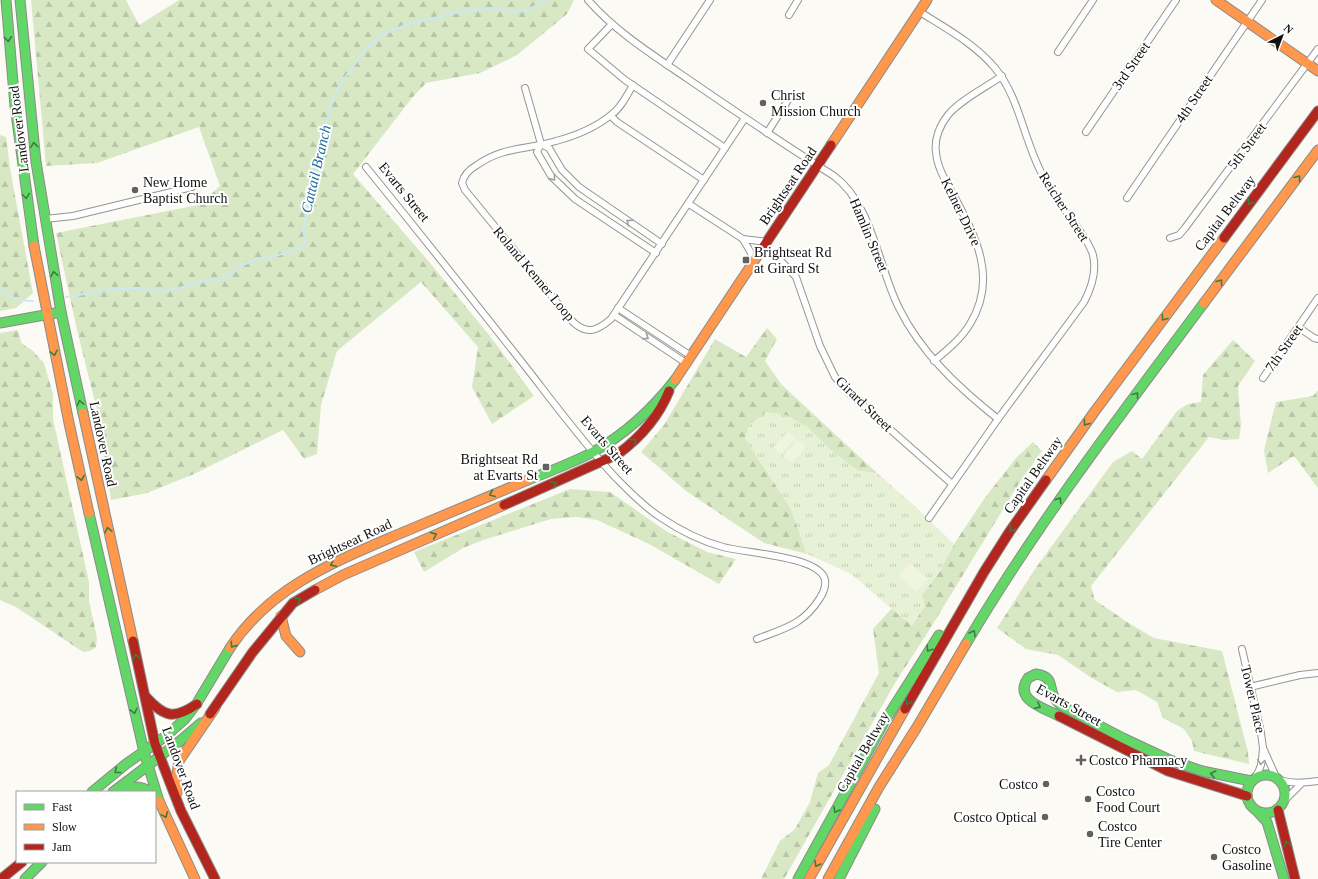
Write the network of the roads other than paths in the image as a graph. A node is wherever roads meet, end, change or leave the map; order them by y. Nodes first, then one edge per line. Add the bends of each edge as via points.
1 (6, 0) edge
2 (20, 0) edge
3 (588, 0) edge
4 (710, 0) edge
5 (798, 0) edge
6 (927, 0) edge
7 (1093, 0) edge
8 (1176, 0) edge
9 (1216, 0) edge
10 (1262, 0) edge
11 (920, 12) junction
12 (789, 15) dead end
13 (1247, 22) junction
14 (612, 24) junction
15 (1318, 49) edge
16 (1058, 52) dead end
17 (1308, 64) junction
18 (667, 65) junction
19 (1318, 71) edge
20 (1002, 76) junction
21 (633, 85) junction
22 (525, 88) dead end
23 (790, 97) dead end
24 (1318, 111) edge
25 (611, 116) junction
26 (745, 118) junction
27 (1086, 132) dead end
28 (767, 133) junction
29 (541, 144) junction
30 (725, 148) junction
31 (1318, 150) edge
32 (818, 166) junction
33 (366, 167) dead end
34 (704, 180) junction
35 (192, 187) dead end
36 (1126, 198) dead end
37 (689, 204) junction
38 (45, 219) junction
39 (1170, 238) dead end
40 (743, 239) junction
41 (662, 244) junction
42 (766, 245) junction
43 (656, 253) junction
44 (752, 265) junction
45 (1318, 298) edge
46 (618, 308) junction
47 (61, 312) junction
48 (47, 315) junction
49 (614, 315) junction
50 (0, 323) edge
51 (1298, 327) junction
52 (1318, 339) edge
53 (688, 360) junction
54 (934, 361) junction
55 (1263, 378) dead end
56 (671, 386) junction
57 (998, 419) junction
58 (593, 452) junction
59 (602, 462) junction
60 (952, 484) junction
61 (929, 518) dead end
62 (984, 572) junction
63 (281, 616) junction
64 (757, 639) dead end
65 (1242, 649) dead end
66 (300, 652) dead end
67 (1318, 673) edge
68 (1250, 686) junction
69 (144, 695) junction
70 (197, 704) junction
71 (215, 708) junction
72 (917, 727) junction
73 (155, 744) junction
74 (1262, 748) junction
75 (144, 752) junction
76 (159, 756) junction
77 (147, 765) junction
78 (1278, 778) junction
79 (1253, 779) junction
80 (1318, 782) edge
81 (1301, 784) junction
82 (93, 791) edge
83 (114, 791) edge
84 (120, 791) edge
85 (149, 791) edge
86 (153, 791) edge
87 (1246, 796) junction
88 (156, 798) edge
89 (1285, 800) junction
90 (1278, 810) junction
91 (181, 811) junction
92 (1257, 811) junction
93 (21, 863) edge
94 (41, 863) edge
95 (1, 879) edge
96 (25, 879) edge
97 (195, 879) edge
98 (215, 879) edge
99 (798, 879) edge
100 (809, 879) edge
101 (828, 879) edge
102 (839, 879) edge
103 (1284, 879) edge
104 (1295, 879) edge

1 -> 48 main road, Landover Road via 18,138 31,231
38 -> 2 main road, Landover Road via 35,155
3 - 14 street, Hamlin Street
4 - 18 street
5 - 12 street
6 - 11 main road, Brightseat Road
7 - 16 street
8 - 27 street, 3rd Street
9 - 13 main road
10 - 13 street, 4th Street
11 - 20 street, Reicher Street via 978,50
11 - 32 main road, Brightseat Road
13 - 17 main road
13 - 36 street, 4th Street
14 - 18 street, Hamlin Street
14 - 21 street via 588,49
15 - 17 street, 5th Street
17 - 19 main road
17 - 39 street, 5th Street via 1185,228
18 - 26 street, Hamlin Street
20 - 54 street, Kelner Drive via 953,110 943,122 937,136 936,153 940,168 977,243 982,260 983,288 971,323 957,341
20 - 57 street, Reicher Street via 1035,162 1052,192 1087,241 1093,253 1095,267 1084,302
21 - 25 street, Roland Kenner Loop
21 - 30 street
22 - 29 street
23 - 28 street
24 -> 62 main road, Capital Beltway via 1085,424
25 - 29 street, Roland Kenner Loop via 584,131 555,142
25 - 34 street
26 - 28 street, Hamlin Street
26 - 30 street, Roland Kenner Loop
28 - 32 street, Hamlin Street
41 -> 29 street via 578,187 562,170 549,148
29 -> 43 street via 537,152 540,159 561,187 574,199
29 - 49 street, Roland Kenner Loop via 494,154 473,167 462,183 465,190 574,324 588,330 596,330
30 - 34 street, Roland Kenner Loop
72 -> 31 main road via 981,619 1067,489
32 - 42 main road, Brightseat Road
32 - 54 street, Hamlin Street via 845,185 857,202 899,309
33 - 58 street, Evarts Street
34 - 37 street, Roland Kenner Loop
35 - 38 street via 73,216
37 - 40 street
37 - 41 street, Roland Kenner Loop
47 -> 38 main road, Landover Road
40 - 42 street
40 - 44 street via 751,253
41 - 43 street, Roland Kenner Loop
42 - 44 main road, Brightseat Road
42 - 60 street, Girard Street via 796,277 820,346 835,377 850,394
43 - 46 street, Roland Kenner Loop
44 - 53 main road, Brightseat Road
45 - 51 street, 7th Street
46 - 49 street, Roland Kenner Loop
46 - 53 street
47 - 48 main road
69 -> 47 main road, Landover Road
48 - 50 main road
48 -> 75 main road, Landover Road
49 -> 53 street
51 - 52 street
51 - 55 street, 7th Street
53 - 56 main road, Brightseat Road
54 - 57 street, Hamlin Street
56 - 58 main road, Brightseat Road via 624,432
59 -> 56 main road, Brightseat Road via 618,454 641,436 663,406
57 - 60 street, Reicher Street
58 - 59 street, Evarts Street
58 -> 70 main road, Brightseat Road via 364,549 303,579 254,617 228,652
63 -> 59 main road, Brightseat Road via 293,603 338,578
59 - 64 street, Evarts Street via 638,501 681,530 722,547 799,561 813,566 822,574 825,580 823,590 810,612 793,625
60 - 61 street, Reicher Street
62 -> 99 main road via 921,661
62 -> 100 main road, Capital Beltway
63 - 66 main road via 284,632
63 - 71 main road, Brightseat Road
65 - 68 street, Tower Place
67 - 68 street
68 - 74 street, Tower Place
69 - 70 main road via 156,709 165,714 181,714
69 - 73 main road, Landover Road
70 - 73 main road, Brightseat Road via 178,726
71 - 76 main road, Brightseat Road via 190,734
71 - 91 main road via 180,761 176,780
72 - 101 main road via 879,787
72 - 102 main road
73 - 75 main road, Brightseat Road
73 - 76 main road, Landover Road
74 - 78 street, Tower Place
74 -> 79 street, Tower Place via 1260,770
75 - 77 main road, Landover Road
75 -> 82 main road, Brightseat Road
76 - 77 main road, Brightseat Road
76 - 91 main road, Landover Road
77 - 83 main road, Brightseat Road
77 - 86 main road, Landover Road
78 - 79 main road via 1265,774
78 - 81 street
78 - 89 main road via 1286,791
79 - 87 main road
79 -> 87 main road, Evarts Street via 1185,766 1062,706 1054,698 1052,684 1043,675 1035,674 1026,681 1023,692 1029,702 1168,771
80 - 81 street
81 - 89 street
84 - 85 main road via 130,787 142,787
87 - 92 main road
88 -> 97 main road, Landover Road
89 - 90 main road
90 - 92 main road via 1265,814
104 -> 90 main road
91 - 98 main road, Landover Road
92 - 103 main road via 1267,822
93 - 95 main road
94 - 96 main road

